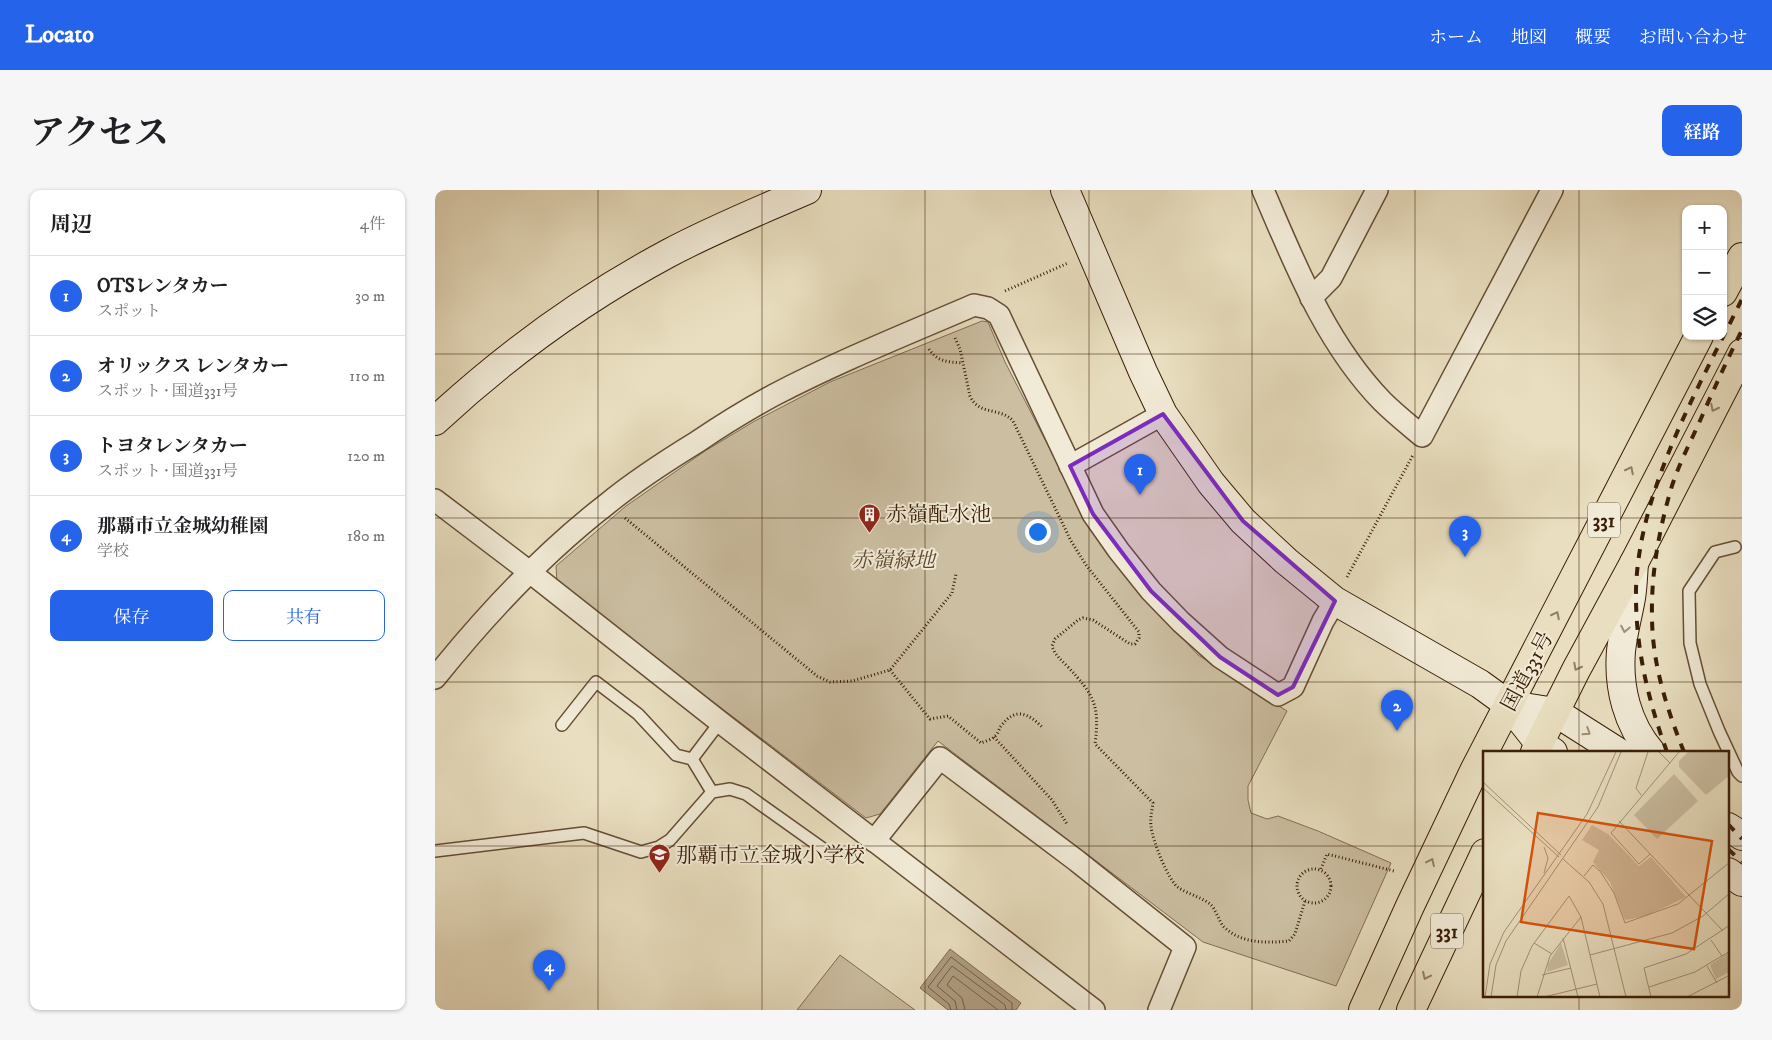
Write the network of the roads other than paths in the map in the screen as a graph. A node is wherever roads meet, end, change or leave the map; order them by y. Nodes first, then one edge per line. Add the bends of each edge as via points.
1 (807, 190) edge
2 (1065, 190) edge
3 (1263, 190) edge
4 (1377, 190) edge
5 (1552, 190) edge
6 (1742, 257) edge
7 (1727, 285) edge
8 (1311, 298) junction
9 (1697, 340) edge
10 (1742, 353) edge
11 (1163, 414) junction
12 (435, 421) edge
13 (1070, 466) junction
14 (435, 500) edge
15 (1735, 547) dead end
16 (1634, 563) junction
17 (531, 573) junction
18 (1335, 601) junction
19 (435, 678) edge
20 (1509, 704) junction
21 (1555, 712) junction
22 (719, 722) junction
23 (562, 724) dead end
24 (1542, 749) edge
25 (1484, 751) edge
26 (1617, 751) edge
27 (1650, 751) edge
28 (1728, 751) edge
29 (1729, 753) edge
30 (1483, 754) edge
31 (692, 759) junction
32 (1742, 776) edge
33 (712, 792) junction
34 (1729, 828) edge
35 (1742, 836) edge
36 (874, 841) junction
37 (435, 851) edge
38 (829, 853) dead end
39 (1483, 857) edge
40 (1729, 873) edge
41 (1742, 882) edge
42 (1095, 1010) edge
43 (1159, 1010) edge
44 (1363, 1010) edge
45 (1411, 1010) edge

1 - 12 street via 670,252 617,282 518,349
2 - 11 street
3 - 8 street
4 - 8 street via 1331,278
5 - 8 street via 1422,436 1382,400 1349,360
6 - 7 highway
20 -> 9 highway, 国道331号 / 331
10 -> 16 highway, 国道331号 / 331
11 - 13 street
11 - 18 street via 1211,483 1243,521
13 - 17 street via 999,315 974,305 773,395 679,453 607,503
13 - 18 street via 1093,514 1151,591 1220,656 1278,695 1293,687
14 - 17 street
15 - 28 lane via 1715,552 1689,591 1690,643 1700,684
16 -> 21 highway, 国道331号 / 331
16 -> 27 street via 1621,649 1622,688 1638,734
17 - 19 street via 496,607
17 - 22 street
18 - 20 street
20 - 21 street
20 - 24 street
25 -> 20 highway, 国道331号 / 331
21 - 24 highway, 国道331号 / 331
21 -> 26 street
22 - 31 lane
22 - 36 street
23 - 31 lane via 596,682 638,714 676,754
29 - 32 lane
44 -> 30 highway, 国道331号 / 331
31 - 33 lane
33 - 37 lane via 670,840 641,852 585,833
33 - 38 lane via 730,789 746,794
34 - 35 street
36 - 42 street
36 - 43 street via 940,758 1185,947
39 -> 45 highway, 331
40 - 41 street

